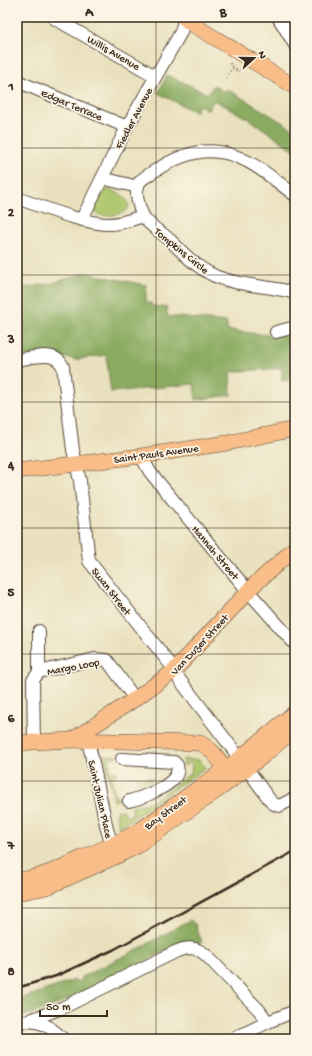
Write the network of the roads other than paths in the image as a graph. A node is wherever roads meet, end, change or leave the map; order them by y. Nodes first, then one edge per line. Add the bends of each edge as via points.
1 (52, 17) edge
2 (183, 17) edge
3 (278, 17) edge
4 (295, 45) edge
5 (155, 76) junction
6 (17, 81) edge
7 (295, 87) edge
8 (127, 127) junction
9 (102, 178) junction
10 (138, 187) junction
11 (295, 195) edge
12 (17, 198) edge
13 (143, 216) junction
14 (82, 219) junction
15 (295, 293) edge
16 (295, 327) edge
17 (276, 332) dead end
18 (17, 360) edge
19 (295, 429) edge
20 (141, 456) junction
21 (76, 463) junction
22 (17, 471) edge
23 (295, 548) edge
24 (248, 591) junction
25 (38, 631) dead end
26 (295, 644) edge
27 (174, 671) junction
28 (40, 672) junction
29 (135, 699) junction
30 (295, 712) edge
31 (295, 730) edge
32 (72, 740) junction
33 (88, 740) junction
34 (17, 742) edge
35 (34, 742) junction
36 (122, 759) dead end
37 (244, 763) junction
38 (229, 774) junction
39 (295, 798) edge
40 (128, 801) dead end
41 (114, 851) junction
42 (17, 880) edge
43 (17, 893) edge
44 (295, 1010) edge
45 (30, 1020) junction
46 (17, 1022) edge
47 (268, 1022) junction
48 (63, 1039) edge
49 (233, 1039) edge

1 - 5 street, Willis Avenue
2 - 5 street, Fiedler Avenue via 182,30
2 - 7 main road
3 - 4 street
5 - 8 street, Fiedler Avenue
6 - 8 street, Edgar Terrace
8 - 9 street, Fiedler Avenue
9 - 10 street
9 - 14 street, Fiedler Avenue
10 - 11 street via 147,176 175,159 199,152 218,152 247,161
10 - 13 street
12 - 14 street
13 - 14 street via 110,224
13 - 15 street, Tompkins Circle via 148,223 214,276 244,285
16 - 17 street
18 - 21 street, Swan Street via 47,356 56,357 61,362
19 - 20 main road, Saint Pauls Avenue via 222,444
20 - 21 main road, Saint Pauls Avenue
20 - 24 street, Hannah Street via 150,472
21 - 22 main road, Saint Pauls Avenue
21 - 27 street, Swan Street via 89,562
23 - 24 main road, Van Duzer Street
24 - 26 street, Hannah Street
24 - 27 main road, Van Duzer Street
25 - 28 street, Margo Loop
27 - 29 main road, Van Duzer Street
27 - 37 street, Swan Street
28 - 29 street, Margo Loop via 95,659 107,660
28 - 35 street, Margo Loop via 33,680
29 - 32 main road, Van Duzer Street
30 - 37 main road, Bay Street
31 - 37 main road, Bay Street
32 - 33 main road
32 - 35 main road
33 - 38 main road via 200,743 214,754
33 - 41 street, Saint Julian Place
34 - 35 main road
36 - 40 street via 174,762 178,771 176,776 158,789 142,798
37 - 38 main road, Bay Street
37 - 39 street, Swan Street via 276,805 282,805
38 - 41 main road, Bay Street via 150,838
41 - 42 main road, Bay Street
41 - 43 main road, Bay Street via 44,888
44 - 47 street
45 - 46 street
45 - 47 street via 62,1008 175,952 191,948 207,956
45 - 48 street via 47,1025
47 - 49 street

